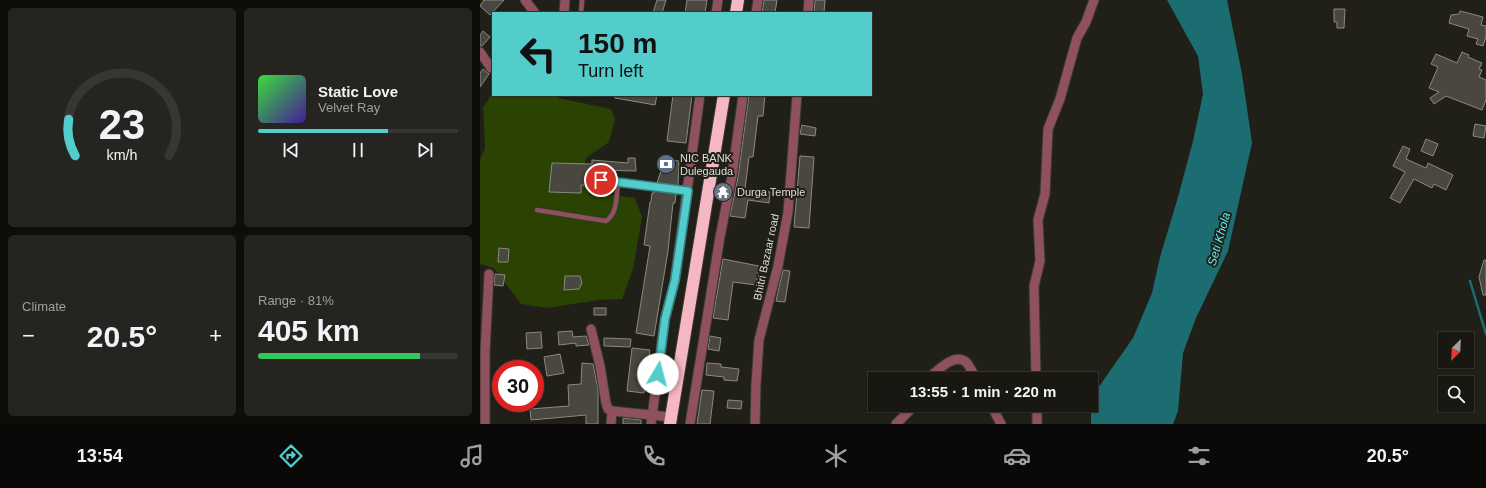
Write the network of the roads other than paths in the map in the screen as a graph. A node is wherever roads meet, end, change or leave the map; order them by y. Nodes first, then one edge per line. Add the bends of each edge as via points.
1 (525, 0) edge
2 (565, 0) edge
3 (582, 0) edge
4 (718, 0) edge
5 (738, 0) edge
6 (758, 0) edge
7 (808, 0) edge
8 (1094, 0) edge
9 (534, 12) edge
10 (564, 12) edge
11 (581, 12) edge
12 (716, 12) edge
13 (736, 12) edge
14 (756, 12) edge
15 (808, 12) edge
16 (480, 52) edge
17 (491, 68) dead end
18 (700, 96) edge
19 (724, 96) edge
20 (743, 96) edge
21 (797, 96) edge
22 (601, 180) dead end
23 (618, 182) junction
24 (688, 191) junction
25 (537, 210) dead end
26 (489, 274) dead end
27 (591, 329) dead end
28 (936, 372) edge
29 (972, 372) edge
30 (1036, 372) edge
31 (612, 411) junction
32 (908, 412) edge
33 (995, 412) edge
34 (1037, 412) edge
35 (653, 414) junction
36 (670, 420) edge
37 (485, 424) edge
38 (611, 424) edge
39 (651, 424) edge
40 (690, 424) edge
41 (755, 424) edge
42 (896, 424) edge
43 (1001, 424) edge
44 (1037, 424) edge

1 - 9 street
2 - 10 street
3 - 11 lane
4 - 12 street
5 - 13 highway
6 - 14 street
7 - 15 street
8 - 30 street via 1077,38 1060,99 1048,129 1045,194 1038,220 1040,261 1034,286
16 - 17 street
18 - 24 street
19 - 36 highway
20 - 40 street via 732,176
21 - 41 street, Bhitri Bazaar road via 788,212 778,266 759,340
22 - 23 lane
23 - 24 lane
23 - 25 lane via 615,210 606,221
24 - 35 street via 675,280 665,319
26 - 37 street
27 - 31 street via 606,403
28 - 29 street via 950,361 959,360 966,362
31 - 35 street
31 - 38 street
32 - 42 street
33 - 43 street
34 - 44 street
35 - 36 street
35 - 39 street

